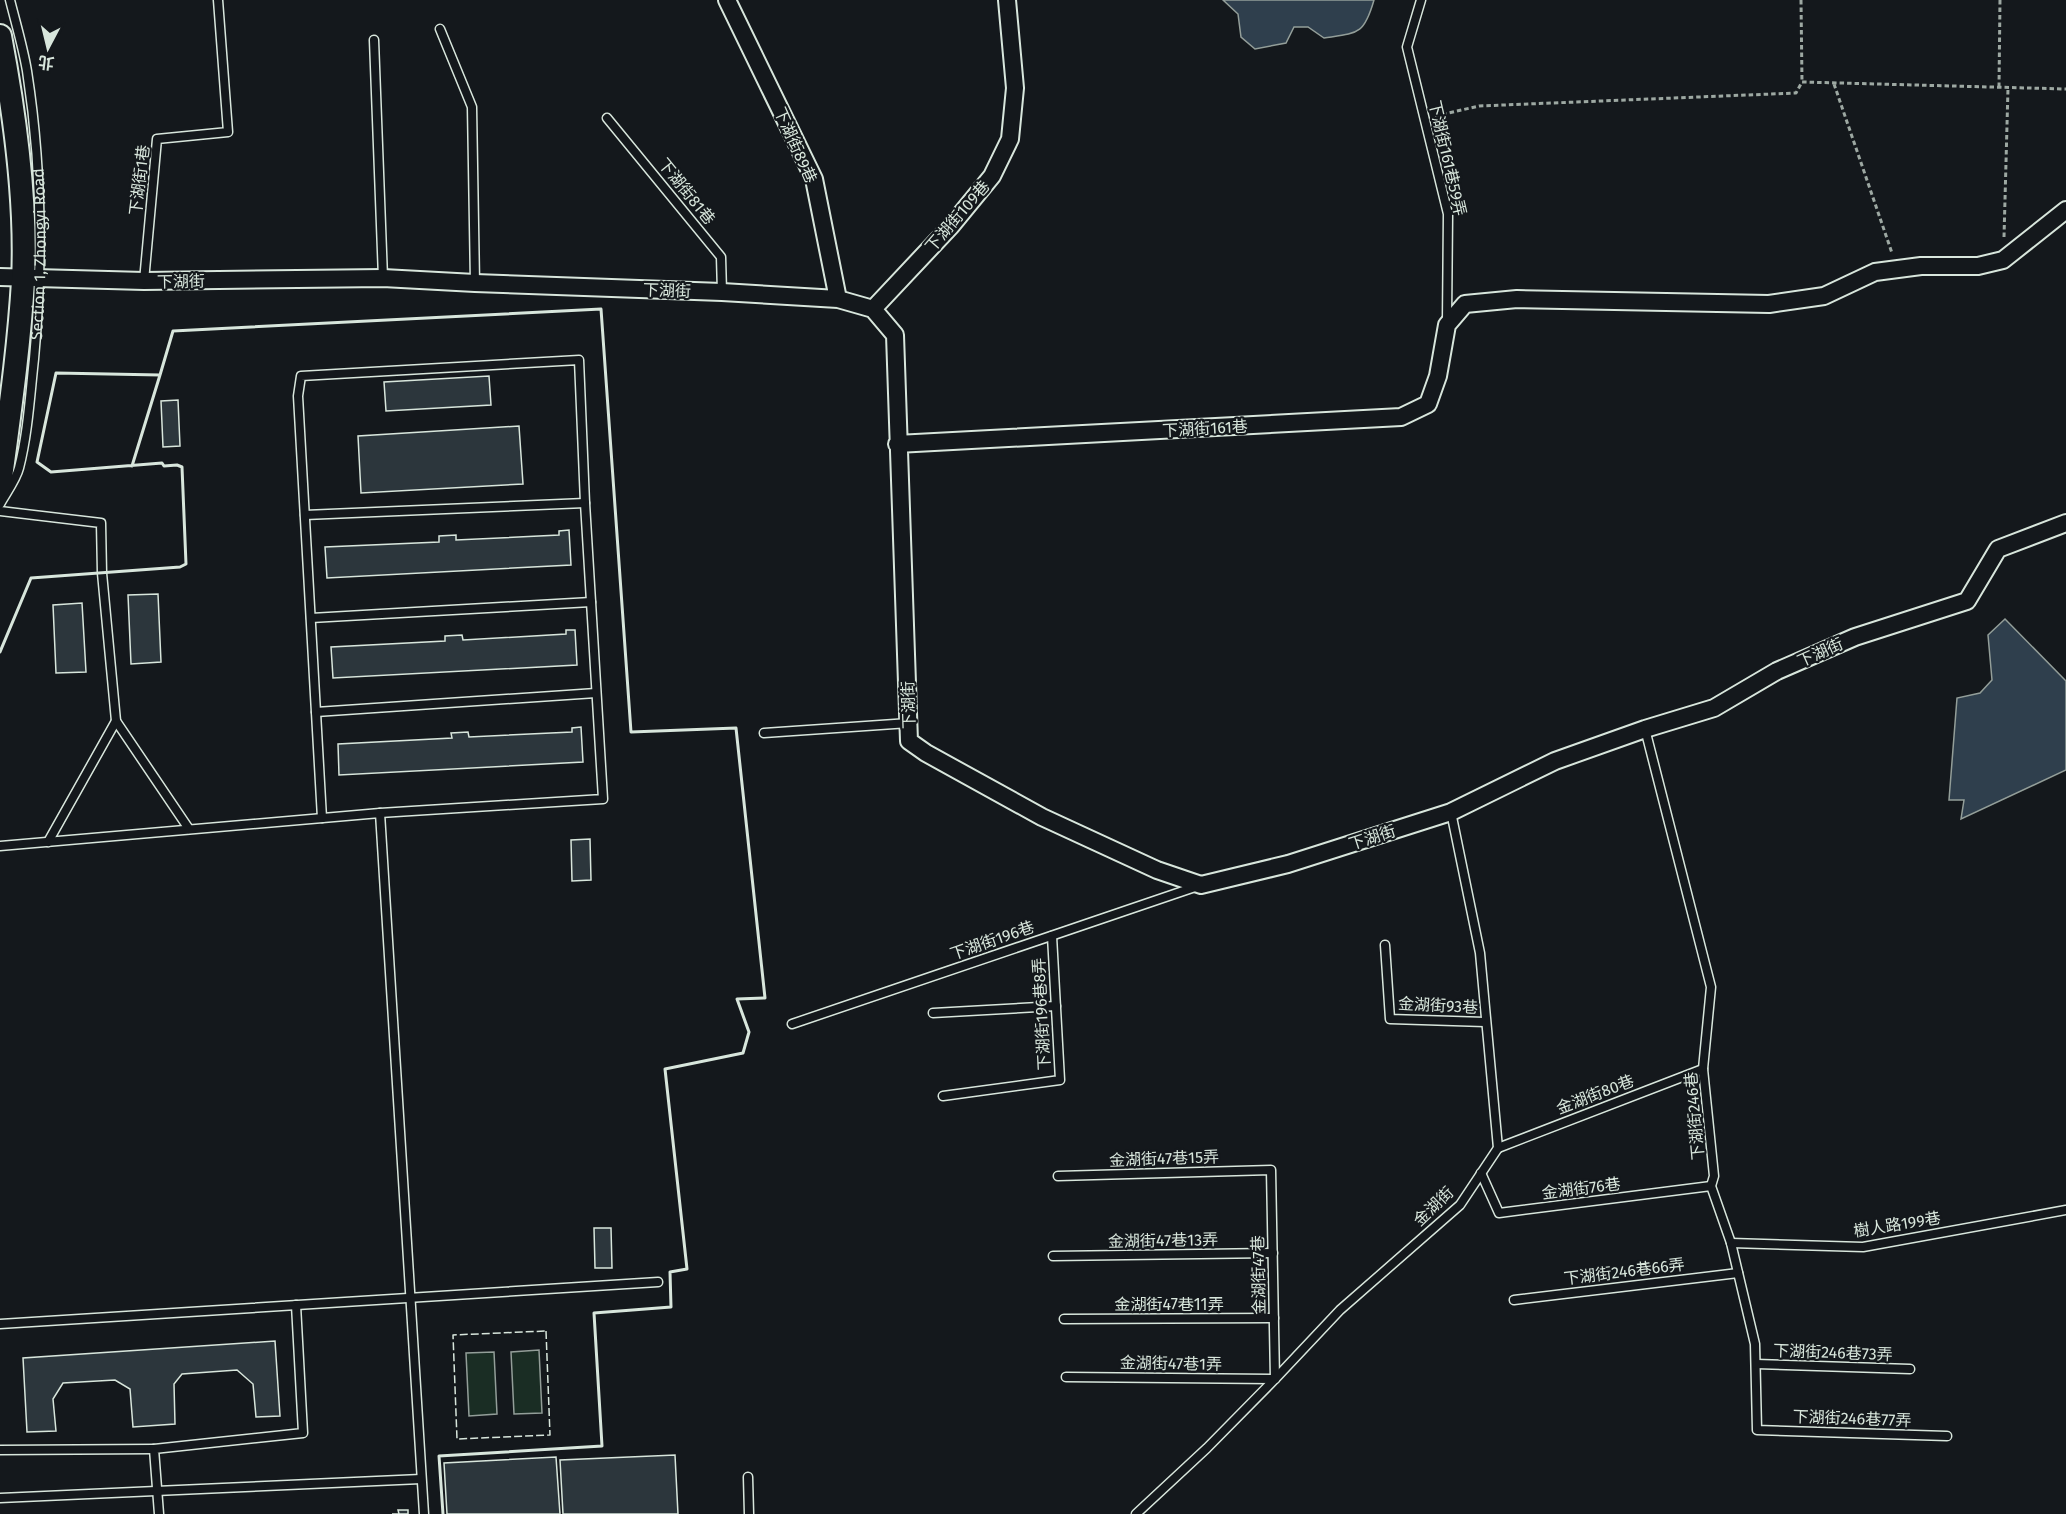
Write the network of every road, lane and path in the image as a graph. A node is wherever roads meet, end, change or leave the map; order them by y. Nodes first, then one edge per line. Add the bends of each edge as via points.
1 (10, 0) edge
2 (218, 0) edge
3 (727, 0) edge
4 (1007, 0) edge
5 (1421, 0) edge
6 (1801, 0) edge
7 (2000, 0) edge
8 (440, 29) dead end
9 (0, 36) edge
10 (374, 40) dead end
11 (1802, 82) junction
12 (1834, 83) junction
13 (1999, 87) junction
14 (2008, 88) junction
15 (2066, 89) edge
16 (607, 117) dead end
17 (1425, 118) junction
18 (2066, 210) edge
19 (2003, 260) junction
20 (1898, 269) junction
21 (0, 277) edge
22 (383, 278) junction
23 (31, 279) junction
24 (144, 281) junction
25 (475, 283) junction
26 (722, 292) junction
27 (838, 299) junction
28 (873, 309) junction
29 (1447, 325) junction
30 (897, 444) junction
31 (0, 485) edge
32 (585, 502) junction
33 (0, 504) edge
34 (0, 511) edge
35 (305, 515) junction
36 (2066, 523) edge
37 (591, 602) junction
38 (311, 618) junction
39 (596, 693) junction
40 (316, 712) junction
41 (116, 720) junction
42 (909, 723) junction
43 (1645, 729) junction
44 (764, 733) dead end
45 (1450, 812) junction
46 (380, 813) junction
47 (322, 818) junction
48 (189, 829) junction
49 (48, 842) junction
50 (0, 846) edge
51 (1201, 885) junction
52 (1052, 936) junction
53 (1384, 945) dead end
54 (1056, 1006) junction
55 (933, 1013) dead end
56 (1485, 1022) junction
57 (792, 1024) dead end
58 (1703, 1069) junction
59 (943, 1096) dead end
60 (1498, 1148) junction
61 (1271, 1170) joint
62 (1481, 1173) junction
63 (1058, 1176) dead end
64 (1712, 1186) junction
65 (2066, 1210) edge
66 (1731, 1244) junction
67 (1273, 1253) junction
68 (1053, 1256) dead end
69 (1738, 1273) junction
70 (658, 1282) dead end
71 (410, 1297) junction
72 (1514, 1300) dead end
73 (296, 1305) junction
74 (1274, 1318) junction
75 (1064, 1319) dead end
76 (0, 1324) edge
77 (1755, 1364) junction
78 (1910, 1370) dead end
79 (1066, 1377) dead end
80 (1275, 1379) junction
81 (1757, 1430) joint
82 (1947, 1436) dead end
83 (154, 1449) junction
84 (0, 1450) edge
85 (748, 1477) dead end
86 (422, 1479) junction
87 (158, 1491) junction
88 (0, 1498) edge
89 (159, 1514) edge
90 (424, 1514) edge
91 (749, 1514) edge
92 (1136, 1514) edge

1 - 23 lane, Section 1, Zhongyi Road via 26,70 38,170
2 - 24 lane, 下湖街1巷 via 228,132 157,140
3 - 27 street, 下湖街89巷 via 814,178
4 - 28 street, 下湖街109巷 via 1015,88 1010,139 992,176
5 - 17 lane, 下湖街161巷59弄 via 1407,47
6 - 11 path
7 - 13 path
8 - 25 lane via 472,107
9 - 23 main road, Section 1, Zhongyi Road
10 - 22 lane
11 - 12 path
11 - 17 path via 1796,93 1479,106
12 - 13 path
12 - 20 path
13 - 14 path
14 - 15 path
14 - 19 path
16 - 26 lane, 下湖街81巷 via 721,256
17 - 29 lane, 下湖街161巷59弄 via 1448,214
18 - 19 street
19 - 20 street via 1978,266
20 - 29 street via 1875,272 1824,296 1769,304 1517,299 1466,304
21 - 23 street, 下湖街
22 - 24 street, 下湖街
22 - 25 street, 下湖街
23 - 24 street, 下湖街
23 - 31 main road, Section 1, Zhongyi Road
23 - 33 lane, Section 1, Zhongyi Road via 29,402 19,470
25 - 26 street, 下湖街
26 - 27 street, 下湖街
27 - 28 street, 下湖街
28 - 30 street, 下湖街 via 895,335
29 - 30 street, 下湖街161巷 via 1438,376 1428,404 1401,417
30 - 42 street, 下湖街
32 - 35 lane
32 - 35 lane via 579,360 301,376 298,396
32 - 37 lane
34 - 41 lane via 101,523
35 - 38 lane
36 - 43 street, 下湖街 via 1998,549 1967,601 1855,637 1777,671 1714,708
37 - 38 lane
37 - 39 lane
38 - 40 lane
39 - 40 lane
39 - 46 lane via 603,799
40 - 47 lane
41 - 48 lane
41 - 49 lane
42 - 44 lane
42 - 51 street, 下湖街 via 909,741 1042,817 1157,870
43 - 45 street, 下湖街 via 1555,761
43 - 58 lane, 下湖街246巷 via 1712,987
45 - 51 street, 下湖街 via 1288,864
45 - 56 lane via 1479,952
46 - 47 lane
46 - 71 lane
47 - 48 lane
48 - 49 lane
49 - 50 lane
51 - 52 lane, 下湖街196巷
52 - 54 lane, 下湖街196巷8弄
52 - 57 lane, 下湖街196巷
53 - 56 lane, 金湖街93巷 via 1390,1019
54 - 55 lane
54 - 59 lane, 下湖街196巷8弄 via 1060,1080
56 - 60 lane
58 - 60 lane, 金湖街80巷
58 - 64 lane, 下湖街246巷
60 - 62 lane, 金湖街
61 - 63 lane, 金湖街47巷15弄
61 - 67 lane, 金湖街47巷
62 - 64 lane, 金湖街76巷 via 1499,1214
62 - 80 lane, 金湖街 via 1460,1205 1340,1310
64 - 66 lane, 下湖街246巷
65 - 66 lane, 樹人路199巷 via 1863,1246
66 - 69 lane, 下湖街246巷
67 - 68 lane, 金湖街47巷13弄
67 - 74 lane, 金湖街47巷
69 - 72 lane, 下湖街246巷66弄
69 - 77 lane, 下湖街246巷 via 1755,1344
70 - 71 lane
71 - 73 lane
71 - 86 lane
73 - 76 lane
73 - 83 lane via 303,1433
74 - 75 lane, 金湖街47巷11弄
74 - 80 lane, 金湖街47巷
77 - 78 lane, 下湖街246巷73弄
77 - 81 lane, 下湖街246巷
79 - 80 lane, 金湖街47巷1弄
80 - 92 lane, 金湖街
81 - 82 lane, 下湖街246巷77弄
83 - 84 lane
83 - 87 lane
85 - 91 lane
86 - 87 lane
86 - 90 lane
87 - 88 lane
87 - 89 lane

